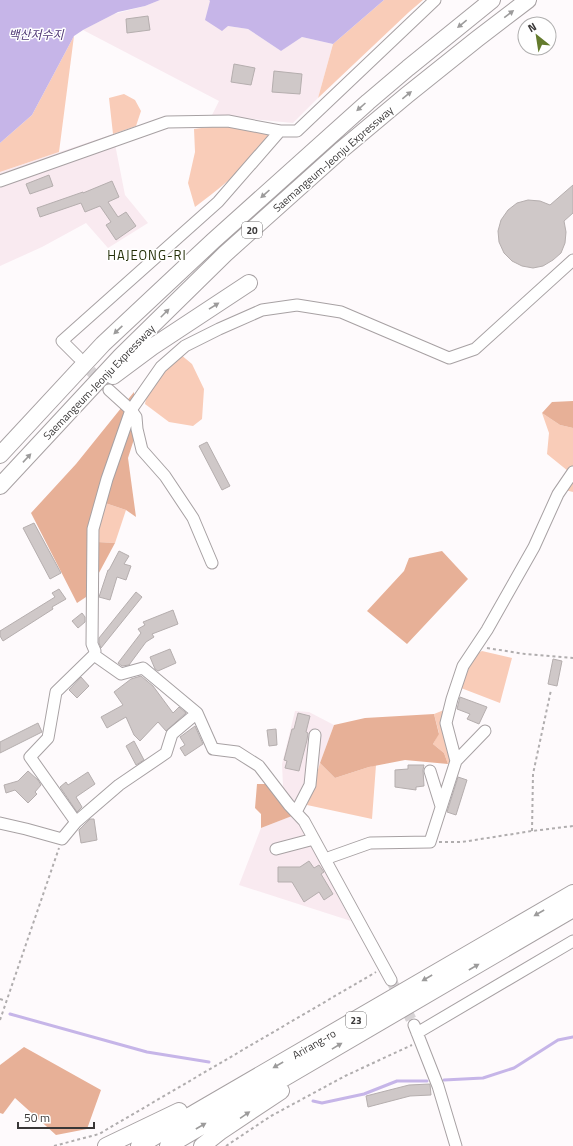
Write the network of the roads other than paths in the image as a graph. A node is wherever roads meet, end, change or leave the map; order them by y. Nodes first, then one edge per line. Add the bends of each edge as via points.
1 (434, 0) edge
2 (492, 0) edge
3 (528, 0) edge
4 (280, 131) junction
5 (0, 181) edge
6 (573, 260) edge
7 (249, 284) dead end
8 (78, 358) tunnel mouth
9 (109, 390) tunnel mouth
10 (80, 401) junction
11 (131, 410) junction
12 (0, 455) edge
13 (573, 472) edge
14 (0, 486) edge
15 (212, 563) dead end
16 (94, 655) junction
17 (197, 713) junction
18 (485, 731) dead end
19 (315, 735) dead end
20 (456, 761) junction
21 (430, 771) dead end
22 (441, 806) junction
23 (296, 812) junction
24 (76, 822) junction
25 (0, 823) edge
26 (314, 839) junction
27 (276, 849) dead end
28 (325, 859) junction
29 (573, 894) edge
30 (573, 909) edge
31 (573, 941) edge
32 (390, 980) tunnel mouth
33 (311, 1062) junction
34 (196, 1112) junction
35 (106, 1146) edge
36 (139, 1146) edge
37 (168, 1146) edge
38 (202, 1146) edge
39 (456, 1146) edge

1 - 4 street via 297,131
2 -> 12 highway, Saemangeum-Jeonju Expressway / 20 via 368,102 213,241 103,344
10 -> 3 highway, Saemangeum-Jeonju Expressway / 20 via 121,356 225,254 340,151 476,39
4 - 5 street via 228,121 167,122
4 - 8 street via 218,202 62,341
6 - 11 street via 475,349 449,358 341,312 297,305 262,310 185,346 161,367
10 -> 7 highway via 152,347
9 - 11 street
14 -> 10 highway, Saemangeum-Jeonju Expressway / 20
11 - 15 street via 136,417 142,450 166,476 193,518
11 - 16 street via 107,478 93,529
13 - 20 street via 558,494 534,547 487,630 463,666 446,723
16 - 17 street via 121,674 143,668
16 - 24 street via 56,692 48,738 30,757
17 - 23 street via 213,749 236,752 259,766
17 - 24 street via 172,734 166,753 118,784
18 - 20 street
19 - 23 street via 310,785
20 - 22 street
21 - 22 street
22 - 28 street via 430,842 370,843
23 - 26 street
24 - 25 street via 62,840
26 - 27 street
26 - 28 street
28 - 32 street
29 -> 34 highway, Arirang-ro / 23
33 -> 30 highway, Arirang-ro / 23
31 - 39 street via 417,1033 438,1086
37 -> 33 highway, Arirang-ro / 23
38 -> 33 highway via 305,1075
34 - 35 highway via 180,1111
34 - 36 highway, Arirang-ro / 23

